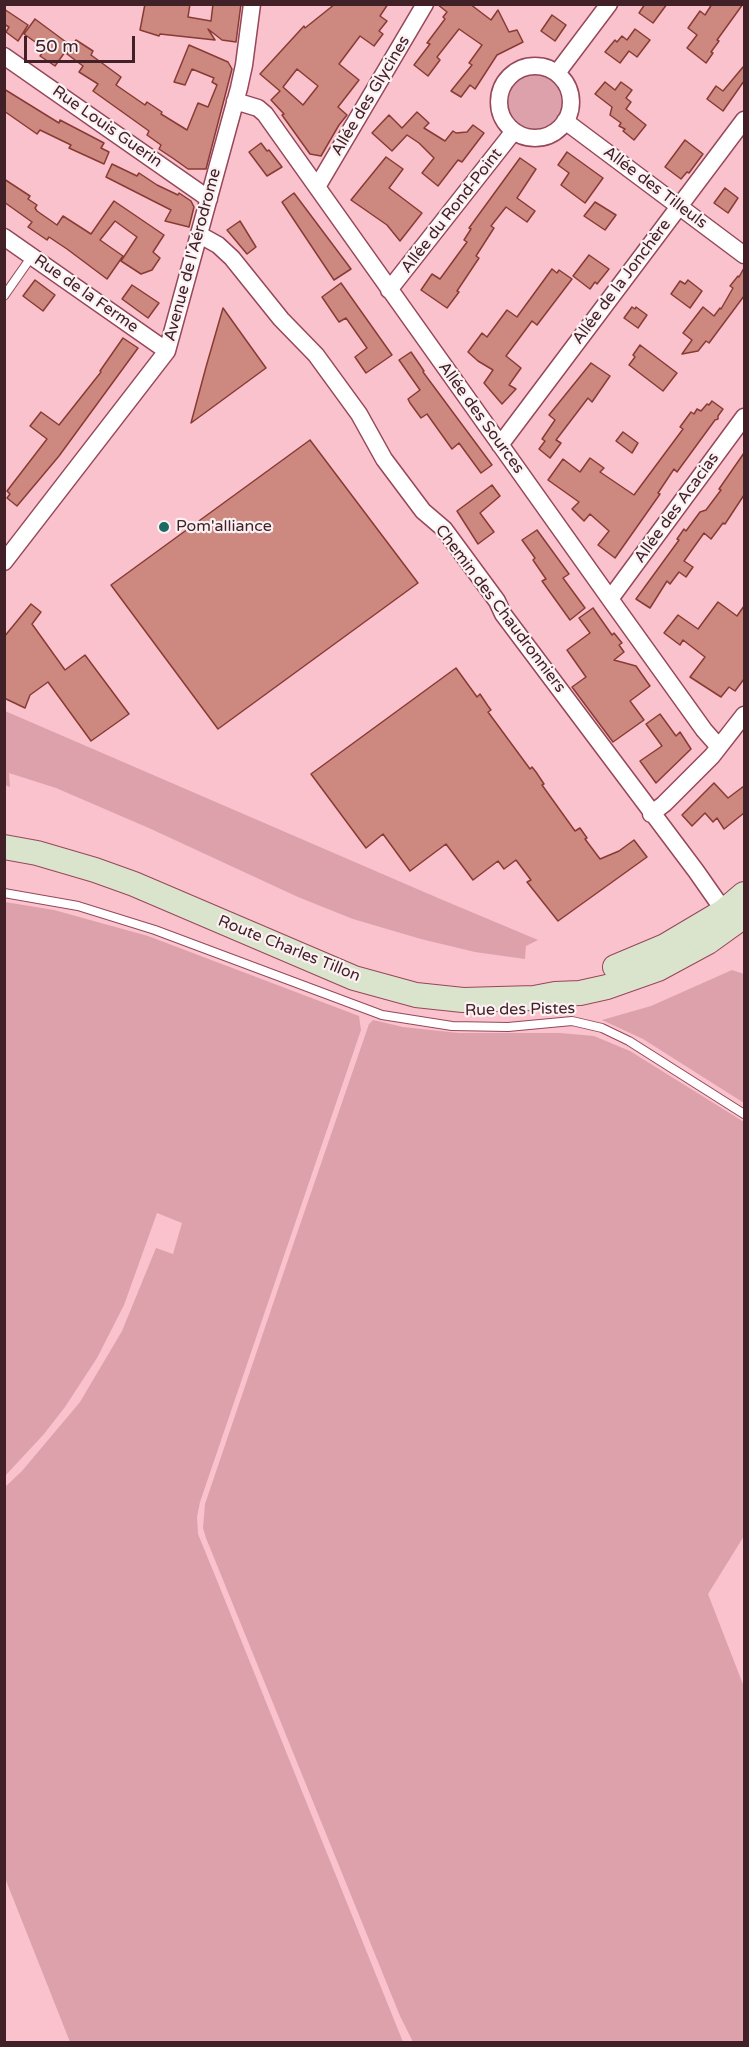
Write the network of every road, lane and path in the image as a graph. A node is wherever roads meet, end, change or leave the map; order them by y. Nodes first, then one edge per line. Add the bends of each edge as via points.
1 (252, 4) edge
2 (424, 4) edge
3 (609, 4) edge
4 (4, 56) edge
5 (557, 73) junction
6 (235, 101) junction
7 (744, 120) edge
8 (565, 122) junction
9 (514, 131) junction
10 (317, 187) junction
11 (209, 198) junction
12 (679, 207) junction
13 (200, 234) junction
14 (4, 237) edge
15 (744, 255) edge
16 (32, 256) junction
17 (389, 290) junction
18 (4, 296) edge
19 (167, 351) junction
20 (744, 417) edge
21 (500, 445) junction
22 (4, 562) edge
23 (610, 599) junction
24 (744, 715) edge
25 (719, 747) junction
26 (651, 814) junction
27 (4, 848) edge
28 (4, 893) edge
29 (744, 894) edge
30 (734, 913) edge
31 (744, 1114) edge

1 - 6 street, Avenue de l'Aérodrome
2 - 10 street, Allée des Glycines
3 - 5 street
4 - 11 street, Rue Louis Guerin
5 - 8 street via 569,90 571,101
5 - 9 street via 547,68 524,67 506,80 500,91 500,113
6 - 10 street, Allée des Sources via 265,114
6 - 11 street, Avenue de l'Aérodrome
7 - 12 street, Allée de la Jonchère
8 - 9 street via 547,136 536,138
8 - 12 street, Allée des Tilleuls
9 - 17 street, Allée du Rond-Point
10 - 17 street, Allée des Sources
11 - 13 street, Avenue de l'Aérodrome
12 - 15 street, Allée des Tilleuls
12 - 21 street, Allée de la Jonchère
13 - 19 street, Avenue de l'Aérodrome
13 - 26 street, Chemin des Chaudronniers via 232,258 316,355 359,414 384,459 423,511 444,529
14 - 16 street, Rue de la Ferme
16 - 18 lane
16 - 19 street, Rue de la Ferme
17 - 21 street, Allée des Sources
19 - 22 street, Avenue de l'Aérodrome
20 - 23 street, Allée des Acacias
21 - 23 street, Allée des Sources
23 - 25 street, Allée des Sources
24 - 25 street
25 - 26 street
26 - 30 street, Chemin des Chaudronniers
27 - 30 main road, Route Charles Tillon via 37,853 134,884 354,978 416,994 463,1000 534,998 607,987 658,969 708,942
28 - 31 lane, Rue des Pistes via 78,906 155,930 382,1015 452,1026 508,1027 572,1021 602,1028
29 - 30 main road, Route Charles Tillon

